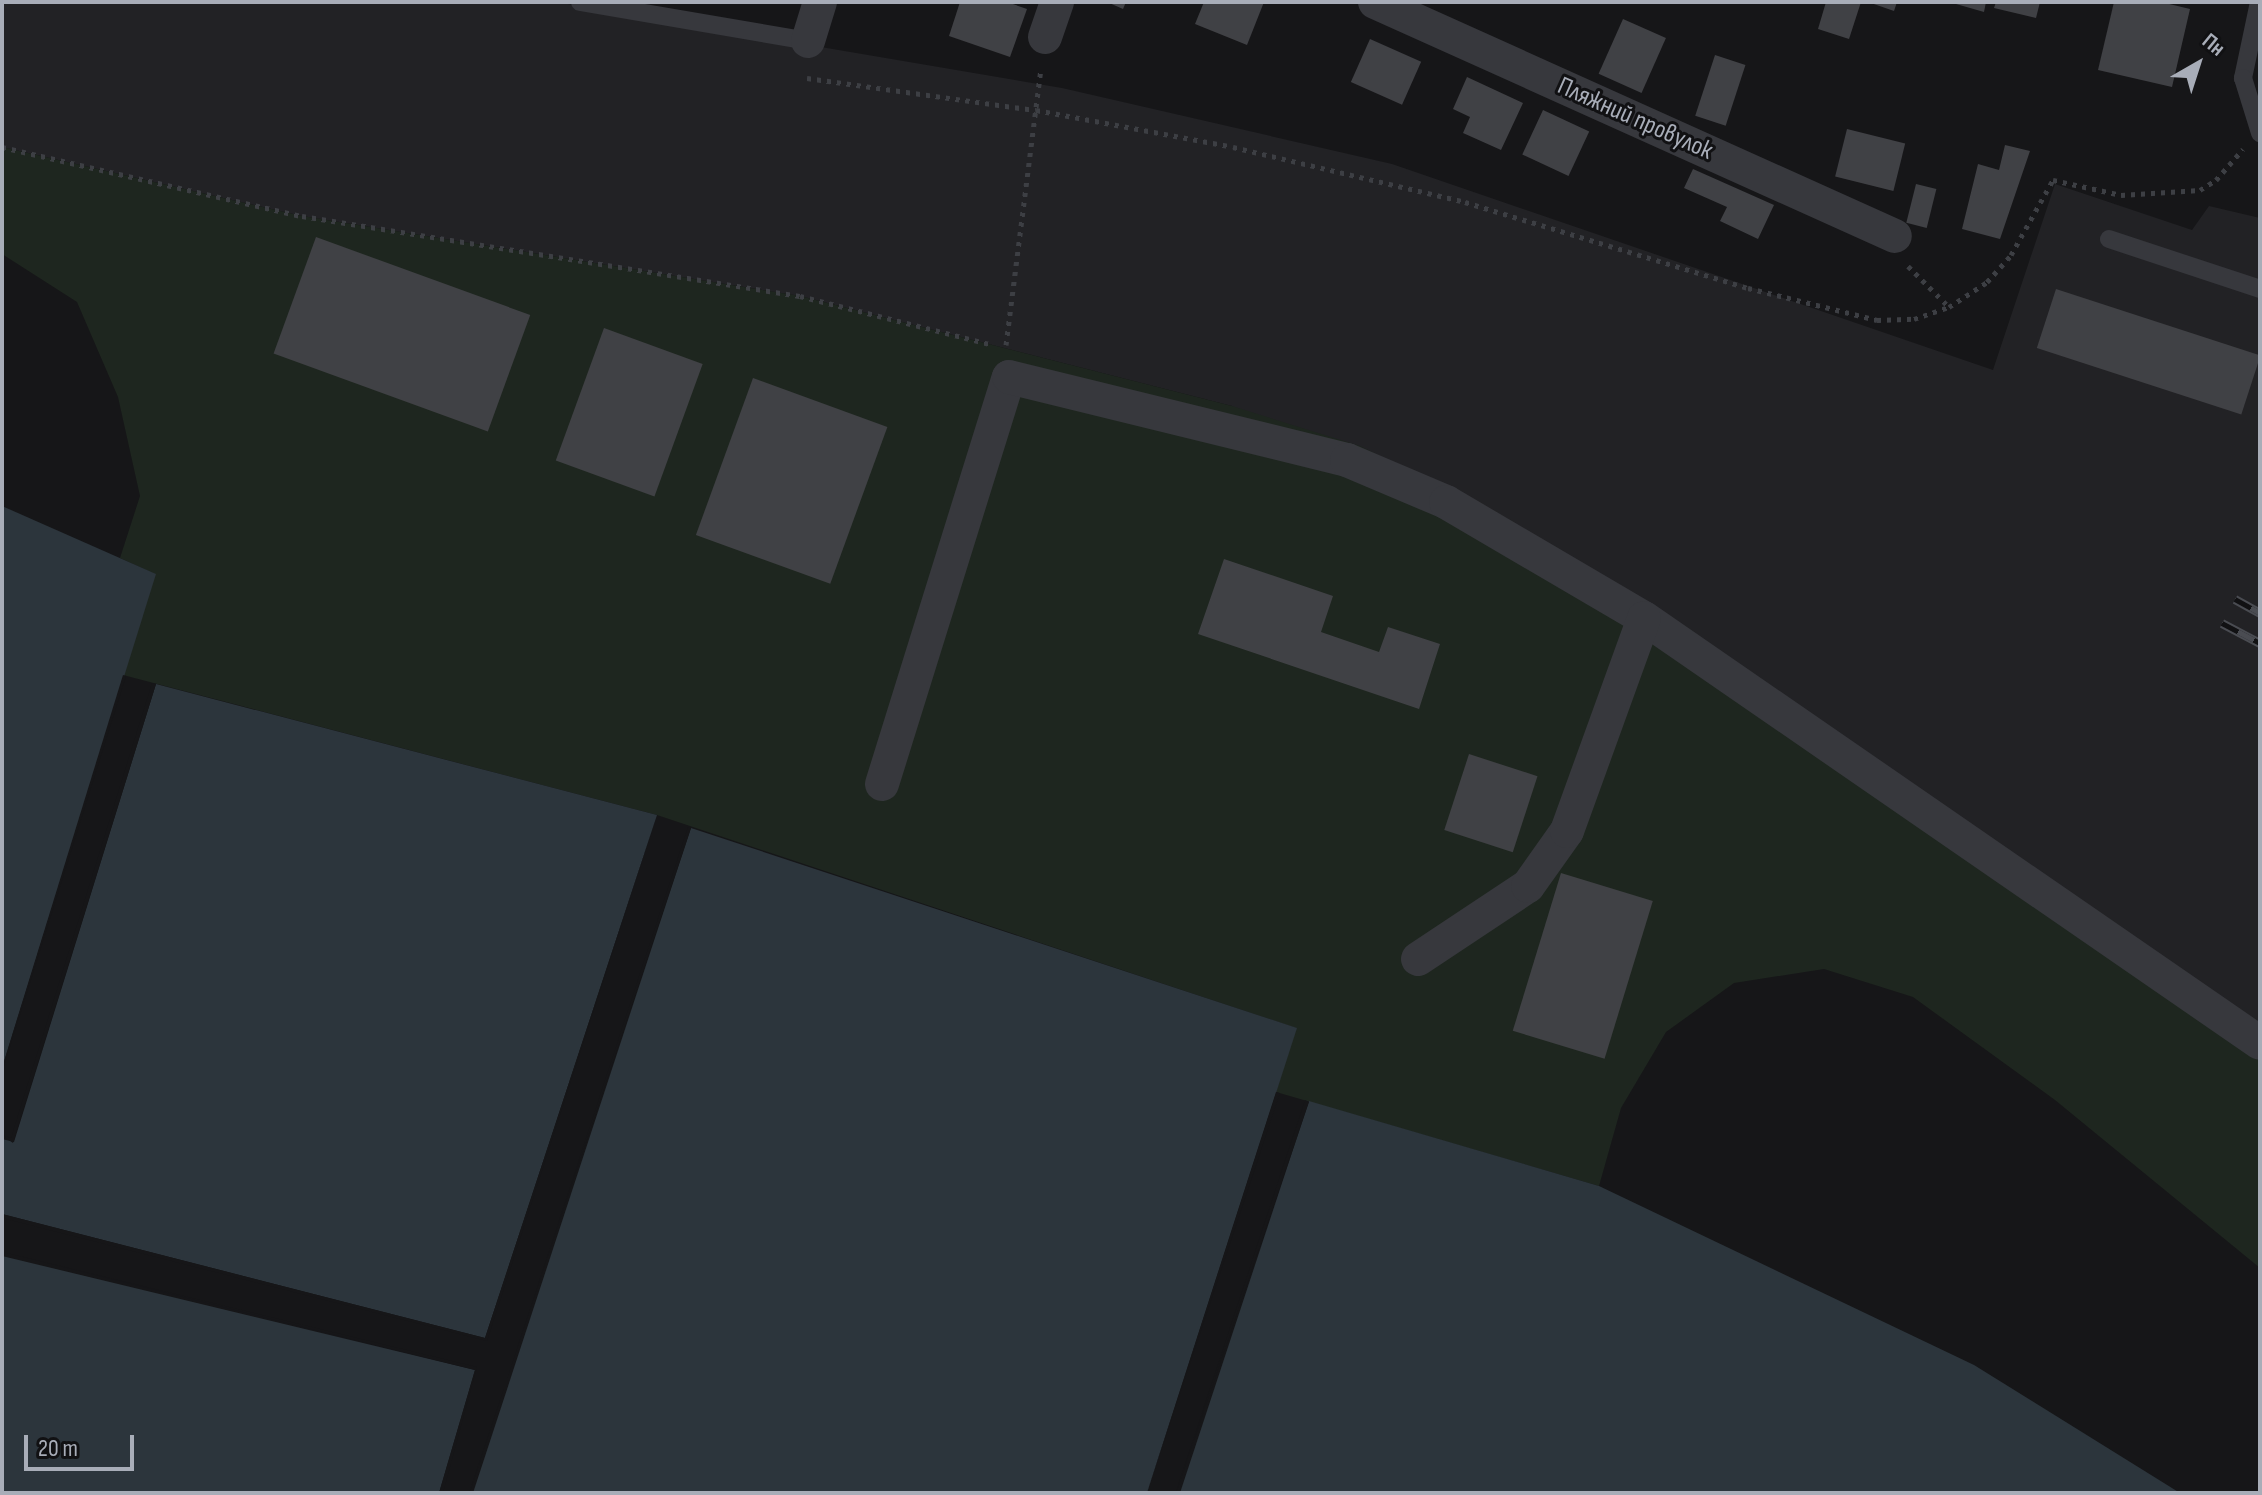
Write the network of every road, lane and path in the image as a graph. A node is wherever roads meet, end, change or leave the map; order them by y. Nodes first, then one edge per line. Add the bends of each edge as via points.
1 (580, 2) edge
2 (820, 2) edge
3 (1057, 2) edge
4 (1375, 2) edge
5 (2259, 2) edge
6 (1045, 37) joint
7 (808, 41) junction
8 (1036, 110) junction
9 (2259, 132) edge
10 (2, 147) edge
11 (1895, 236) joint
12 (2109, 239) dead end
13 (2260, 289) edge
14 (1949, 307) junction
15 (1644, 618) junction
16 (882, 784) dead end
17 (1418, 959) dead end
18 (2260, 1043) edge

1 - 7 lane
2 - 7 street
3 - 6 street
4 - 11 street, Пляжний провулок
5 - 9 lane via 2243,78
6 - 8 path
7 - 8 path via 800,66 807,79
8 - 10 path via 1006,348 800,296 302,216
8 - 14 path via 1233,147 1465,202 1748,288 1877,320 1914,319
9 - 14 path via 2216,180 2200,190 2121,195 2053,180 2011,255 1987,282
11 - 14 path via 1925,288
12 - 13 lane
15 - 16 street via 1446,502 1347,460 1009,377
15 - 17 street via 1567,831 1528,886
15 - 18 street

